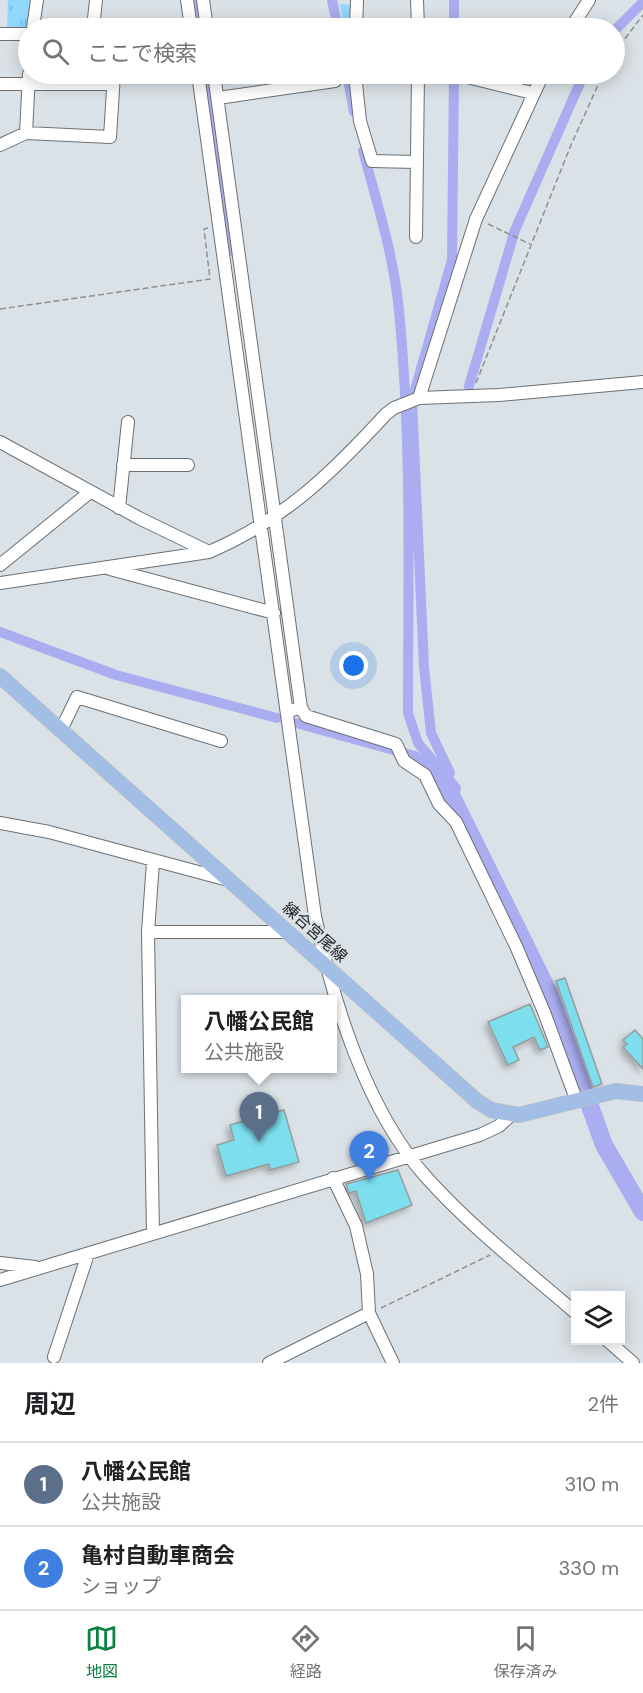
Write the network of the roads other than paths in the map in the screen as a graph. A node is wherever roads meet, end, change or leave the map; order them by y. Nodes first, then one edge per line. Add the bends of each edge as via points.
1 (37, 0) edge
2 (96, 0) edge
3 (187, 0) edge
4 (203, 0) edge
5 (357, 0) edge
6 (417, 0) edge
7 (590, 0) edge
8 (34, 18) edge
9 (94, 18) edge
10 (190, 18) edge
11 (206, 18) edge
12 (356, 18) edge
13 (418, 18) edge
14 (578, 18) edge
15 (0, 34) edge
16 (18, 34) edge
17 (18, 80) edge
18 (0, 84) edge
19 (29, 84) edge
20 (114, 84) edge
21 (207, 84) edge
22 (210, 84) edge
23 (314, 84) edge
24 (356, 84) edge
25 (418, 84) edge
26 (496, 84) edge
27 (537, 84) edge
28 (532, 93) junction
29 (218, 98) junction
30 (26, 133) junction
31 (0, 145) edge
32 (416, 162) junction
33 (416, 237) dead end
34 (643, 382) edge
35 (417, 399) junction
36 (128, 422) dead end
37 (0, 442) edge
38 (123, 465) junction
39 (188, 465) dead end
40 (90, 492) junction
41 (119, 508) junction
42 (275, 517) junction
43 (262, 526) junction
44 (209, 552) junction
45 (0, 565) edge
46 (106, 568) junction
47 (0, 583) edge
48 (274, 614) junction
49 (0, 676) edge
50 (301, 708) junction
51 (288, 711) junction
52 (62, 730) junction
53 (221, 741) dead end
54 (0, 823) edge
55 (153, 862) junction
56 (229, 880) junction
57 (148, 932) junction
58 (288, 932) junction
59 (326, 966) junction
60 (336, 995) edge
61 (337, 997) edge
62 (643, 1094) edge
63 (576, 1099) junction
64 (511, 1114) junction
65 (408, 1155) junction
66 (333, 1178) junction
67 (153, 1234) junction
68 (88, 1254) junction
69 (0, 1263) edge
70 (41, 1268) junction
71 (0, 1280) edge
72 (571, 1309) edge
73 (369, 1313) junction
74 (612, 1345) edge
75 (54, 1357) dead end
76 (268, 1363) edge
77 (393, 1363) edge
78 (633, 1363) edge

1 - 8 street
2 - 9 street
3 - 10 street
4 - 11 street
5 - 12 street
6 - 13 street
7 - 14 street
15 - 16 street
17 - 18 street
19 - 30 street
20 - 30 street via 110,137
21 - 43 street via 218,226
22 - 29 street
23 - 29 street
24 - 32 street via 360,121 372,161
25 - 32 street
26 - 28 street
27 - 28 street
28 - 35 street via 476,219
29 - 42 street
30 - 31 street
32 - 33 street
34 - 35 street
35 - 42 street via 394,408 339,466
36 - 38 street
37 - 40 street
38 - 39 street
38 - 41 street
40 - 41 street
40 - 45 street
41 - 44 street
42 - 43 street
42 - 50 street
43 - 44 street
43 - 48 street
44 - 46 street
46 - 47 street
46 - 48 street
48 - 51 street
49 - 52 main road, 練合宮尾線
50 - 51 street
50 - 63 street via 306,716 396,744 404,761 425,775 439,804 456,822 516,946
51 - 59 street via 315,916
52 - 53 street via 77,697
52 - 56 main road, 練合宮尾線
54 - 55 street via 49,832
55 - 56 street
55 - 57 street
56 - 58 main road, 練合宮尾線
57 - 58 street
57 - 67 street
58 - 59 main road, 練合宮尾線
59 - 60 street
59 - 64 main road, 練合宮尾線 via 477,1101 491,1110
61 - 65 street via 371,1091
62 - 63 main road via 616,1090
63 - 64 main road
64 - 65 street via 499,1126 480,1134
65 - 66 street
65 - 72 street via 463,1215
66 - 67 street
66 - 73 street via 356,1226 367,1274
67 - 68 street
68 - 70 street
68 - 75 street
69 - 70 street
70 - 71 street
73 - 76 street
73 - 77 street
74 - 78 street

